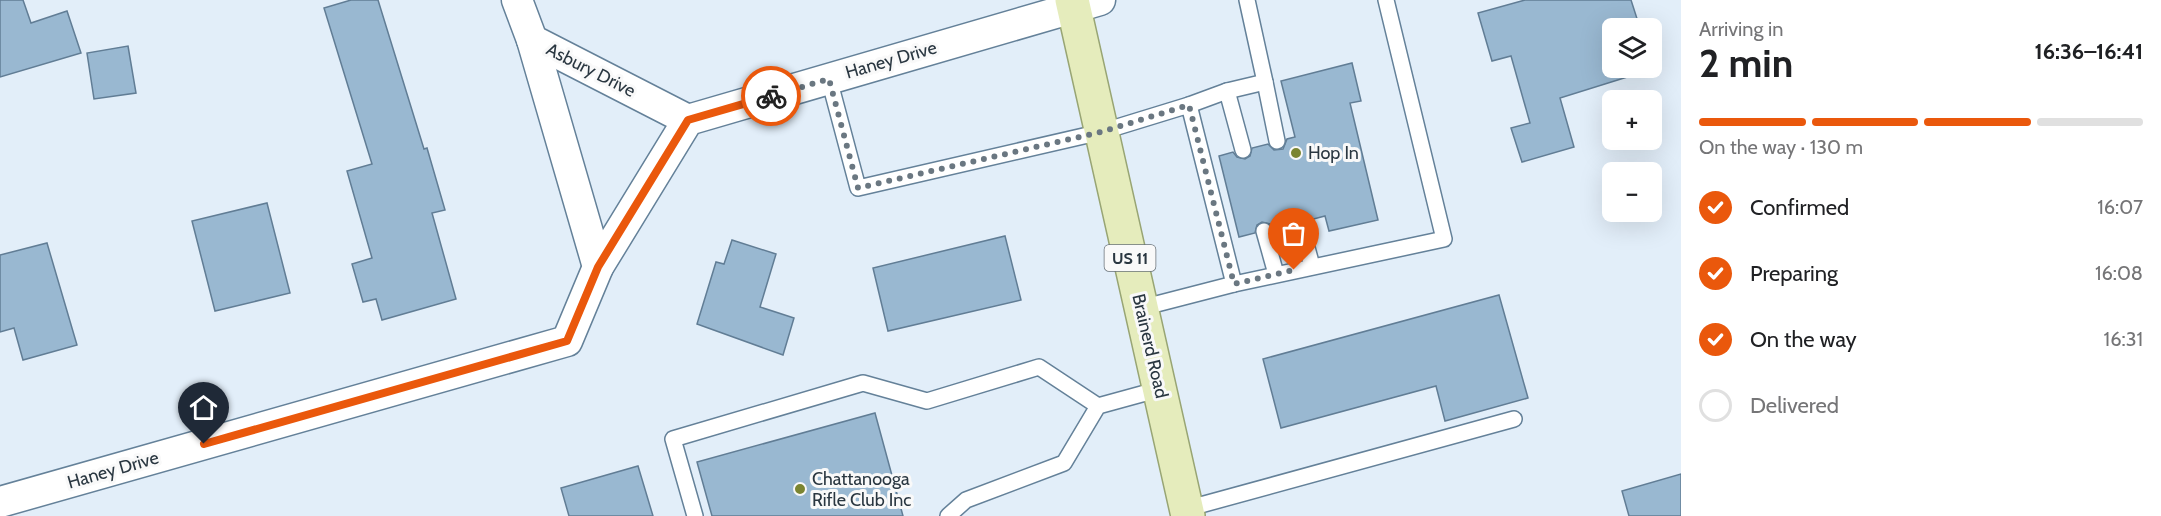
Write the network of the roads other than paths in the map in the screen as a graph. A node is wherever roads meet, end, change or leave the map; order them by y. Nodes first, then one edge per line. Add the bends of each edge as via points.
1 (517, 0) edge
2 (1247, 0) edge
3 (1386, 0) edge
4 (1082, 2) edge
5 (532, 40) junction
6 (829, 79) junction
7 (1266, 82) junction
8 (1227, 91) junction
9 (1189, 105) junction
10 (688, 120) junction
11 (1101, 132) junction
12 (1277, 141) dead end
13 (1243, 150) dead end
14 (1300, 222) dead end
15 (1264, 231) dead end
16 (1312, 266) junction
17 (598, 267) junction
18 (1276, 274) junction
19 (1234, 284) junction
20 (1141, 308) junction
21 (1160, 389) junction
22 (1098, 406) junction
23 (1514, 419) dead end
24 (0, 502) edge
25 (1184, 514) edge
26 (694, 516) edge
27 (948, 516) edge

1 - 5 street, Asbury Drive
2 - 7 lane
3 - 16 lane via 1444,239
4 - 6 street, Haney Drive
4 - 11 main road, Brainerd Road / US 11
5 - 10 street, Asbury Drive
5 - 17 street
6 - 10 street, Haney Drive
6 - 11 lane via 858,188
7 - 8 lane
7 - 12 lane
8 - 9 lane
8 - 13 lane
9 - 11 lane
9 - 19 lane
10 - 17 street, Haney Drive
11 - 20 main road, Brainerd Road / US 11
14 - 16 lane
15 - 18 lane
16 - 18 lane
17 - 24 street, Haney Drive via 567,341
18 - 19 lane
19 - 20 lane
20 - 21 main road, Brainerd Road / US 11
21 - 22 lane
21 - 25 main road, Brainerd Road / US 11
22 - 26 lane via 1039,368 927,401 863,383 673,439
22 - 27 lane via 1065,463 966,500
23 - 25 lane

